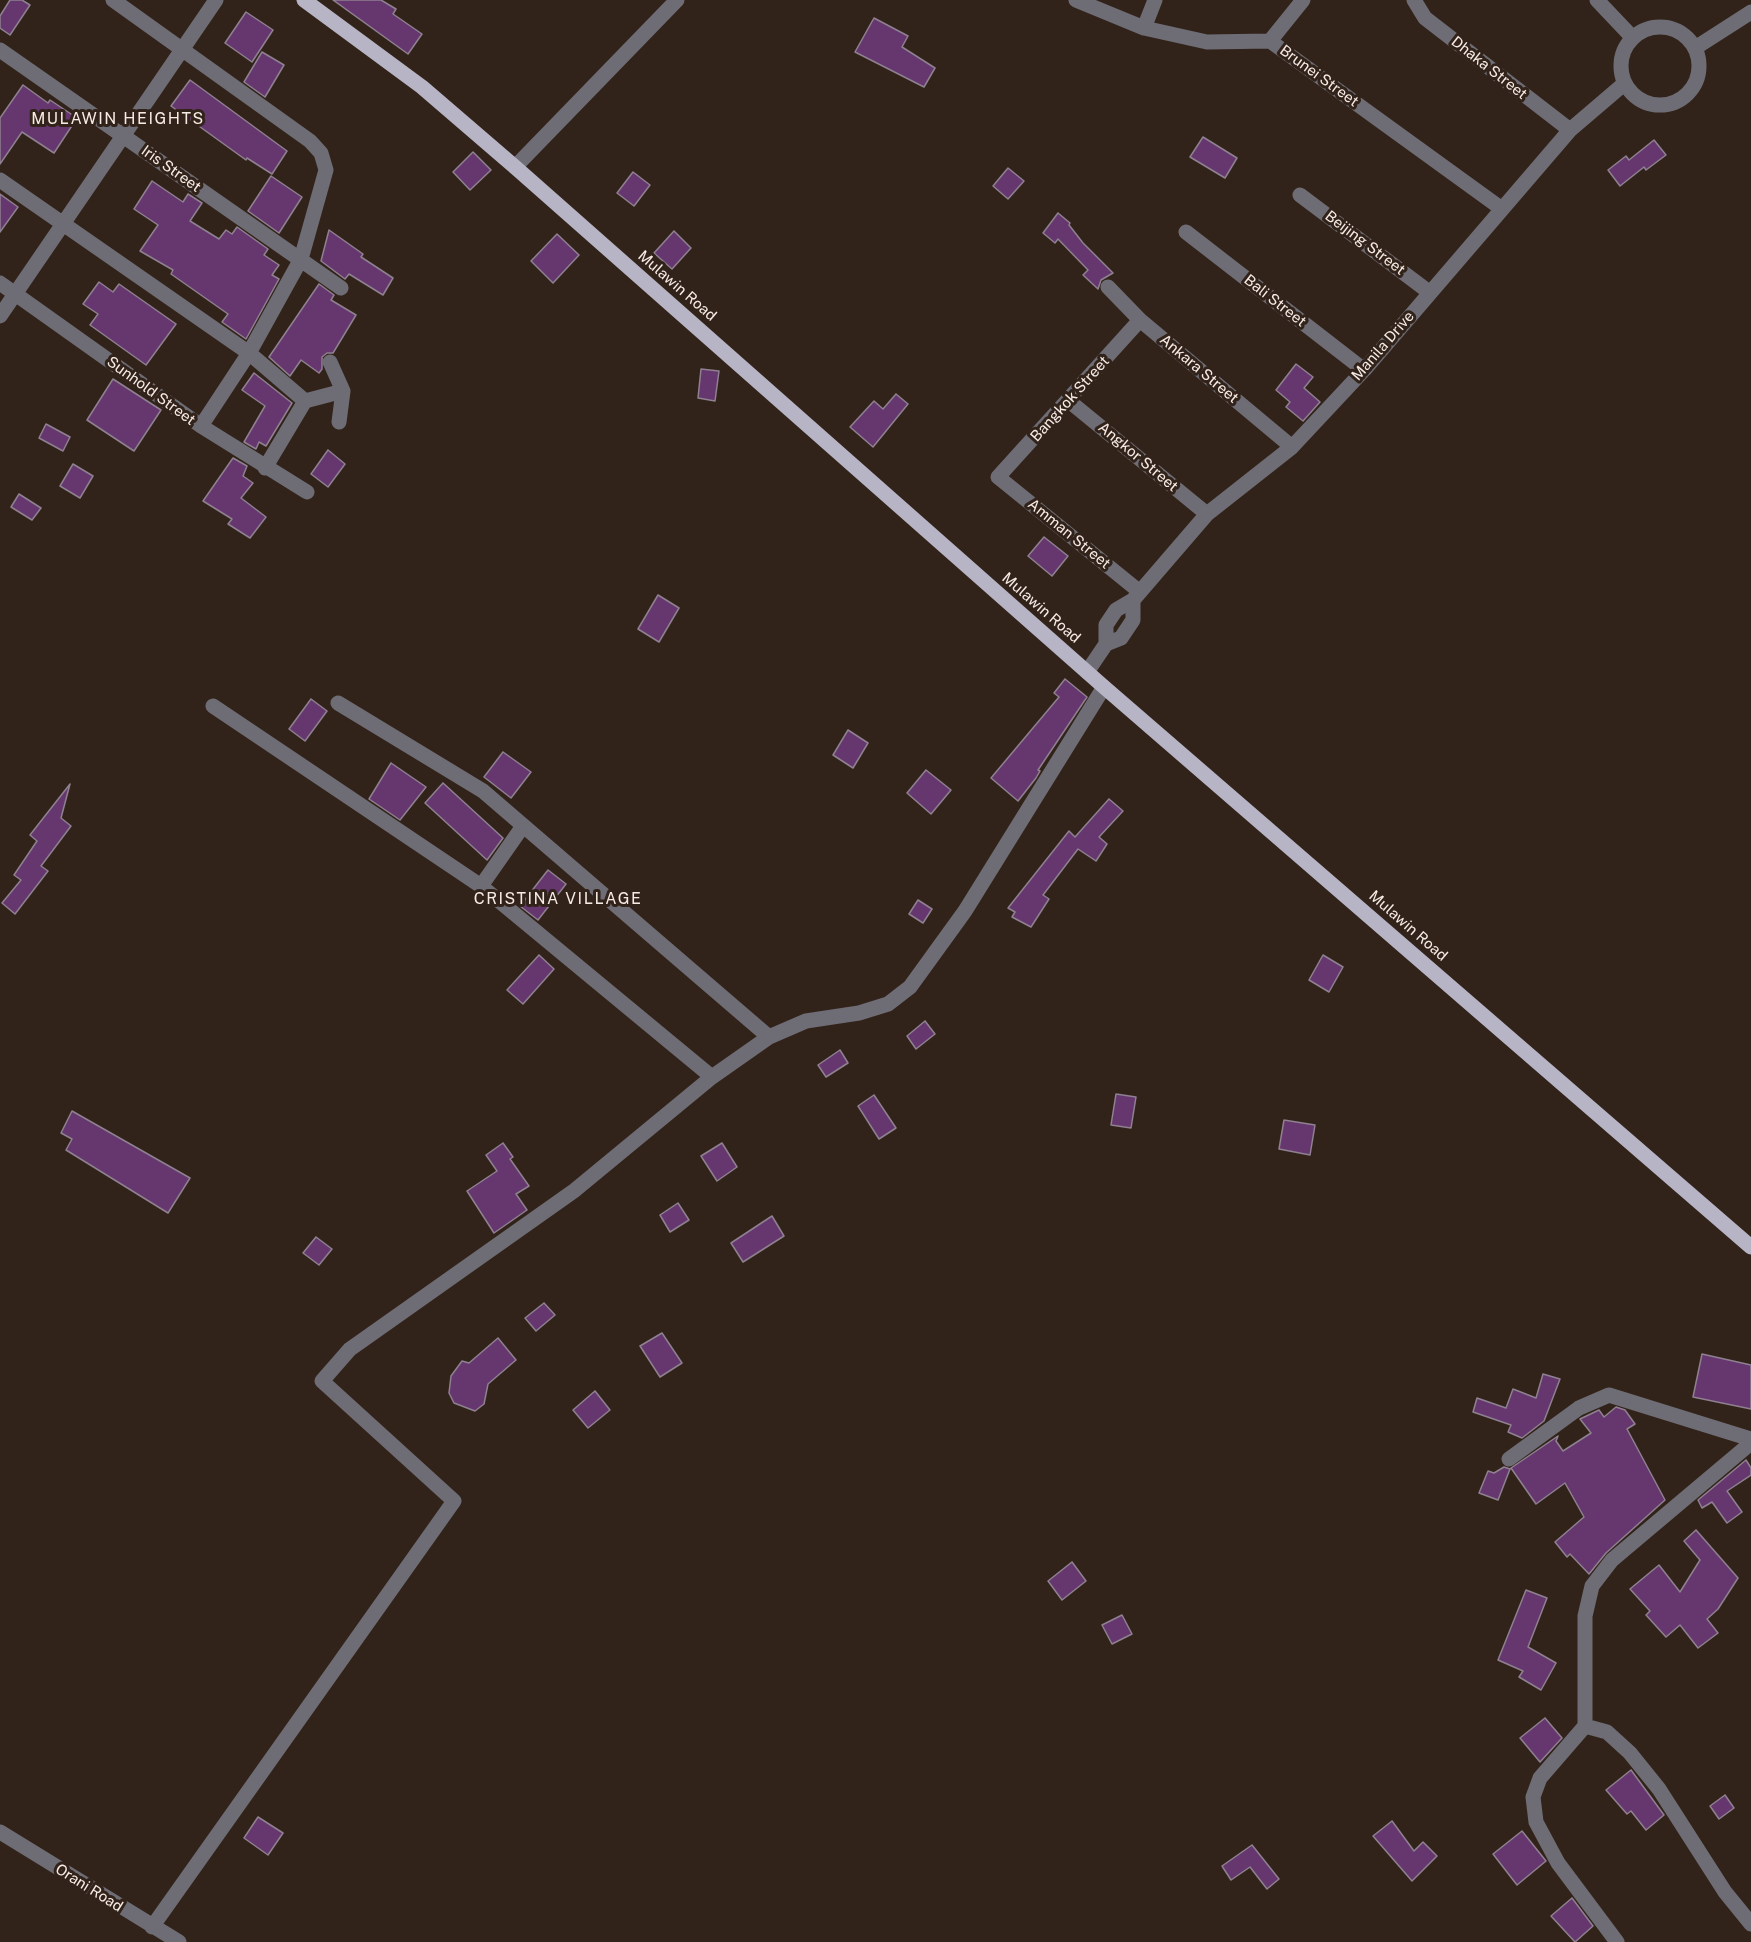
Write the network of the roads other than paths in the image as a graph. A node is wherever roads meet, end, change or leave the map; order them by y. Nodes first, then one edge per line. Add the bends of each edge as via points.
1 (113, 0) edge
2 (216, 0) edge
3 (304, 0) edge
4 (677, 0) edge
5 (1076, 0) edge
6 (1155, 0) edge
7 (1303, 0) edge
8 (1414, 0) edge
9 (1597, 0) edge
10 (1751, 12) edge
11 (1144, 28) junction
12 (1633, 38) junction
13 (1270, 41) junction
14 (182, 48) junction
15 (1695, 48) junction
16 (0, 50) edge
17 (1625, 83) junction
18 (1570, 130) junction
19 (123, 136) junction
20 (515, 167) junction
21 (0, 180) edge
22 (1300, 195) dead end
23 (1502, 209) junction
24 (62, 222) junction
25 (1185, 232) dead end
26 (301, 259) junction
27 (0, 283) edge
28 (1108, 287) dead end
29 (341, 288) dead end
30 (1429, 292) junction
31 (14, 293) junction
32 (0, 316) edge
33 (1140, 320) junction
34 (249, 353) junction
35 (330, 362) dead end
36 (1364, 370) junction
37 (343, 391) junction
38 (305, 400) junction
39 (1069, 400) junction
40 (339, 422) dead end
41 (201, 426) junction
42 (1292, 447) junction
43 (265, 468) junction
44 (998, 477) joint
45 (307, 492) dead end
46 (1207, 514) junction
47 (1136, 596) junction
48 (1087, 672) junction
49 (1104, 687) junction
50 (338, 703) dead end
51 (213, 706) dead end
52 (523, 826) junction
53 (481, 886) junction
54 (769, 1037) junction
55 (712, 1077) junction
56 (1751, 1247) edge
57 (1751, 1441) edge
58 (1509, 1459) dead end
59 (1584, 1726) junction
60 (0, 1832) edge
61 (1751, 1924) edge
62 (152, 1927) junction
63 (179, 1942) edge
64 (1617, 1942) edge

1 - 14 street
2 - 14 street
3 - 20 main road, Mulawin Road via 422,87
4 - 20 street
5 - 11 street, Brunei Street
6 - 11 street
7 - 13 street
8 - 18 street, Dhaka Street via 1425,18
9 - 12 street
10 - 15 street
11 - 13 street, Brunei Street via 1207,42
12 - 15 street via 1654,28 1666,28 1677,31
12 - 17 street via 1622,60
13 - 23 street, Brunei Street
14 - 19 street
14 - 26 street via 321,153 326,170
15 - 17 street via 1699,60 1695,84 1678,101 1666,105 1642,101
16 - 19 street, Iris Street
17 - 18 street, Manila Drive
18 - 23 street, Manila Drive
19 - 24 street
19 - 26 street, Iris Street
20 - 48 main road, Mulawin Road
21 - 24 street
22 - 30 street, Beijing Street
23 - 30 street, Manila Drive
24 - 31 street
24 - 34 street
25 - 36 street, Bali Street
26 - 29 street, Iris Street
26 - 34 street
27 - 31 street, Sunhold Street
28 - 33 street, Ankara Street
30 - 36 street, Manila Drive
31 - 32 street
31 - 41 street, Sunhold Street
33 - 39 street, Bangkok Street
33 - 42 street, Ankara Street
34 - 38 street
34 - 41 street
35 - 37 street
36 - 42 street, Manila Drive
37 - 38 street
37 - 40 street
38 - 43 street
39 - 44 street, Bangkok Street
39 - 46 street, Angkor Street
41 - 43 street, Sunhold Street
42 - 46 street, Manila Drive
43 - 45 street, Sunhold Street
44 - 47 street, Amman Street
46 - 47 street, Manila Drive
47 - 48 street, Manila Drive via 1116,610 1106,625 1106,644
48 - 49 main road, Mulawin Road
49 - 54 street via 964,910 910,987 888,1004 860,1013 806,1021
49 - 56 main road, Mulawin Road
50 - 52 street via 483,791
51 - 53 street
52 - 53 street
52 - 54 street
53 - 55 street
54 - 55 street
55 - 62 street via 574,1190 350,1349 322,1381 454,1501
57 - 58 street via 1609,1395 1579,1408
57 - 59 street via 1612,1560 1592,1586 1586,1616
59 - 61 street via 1606,1732 1630,1753
59 - 64 street via 1540,1778 1533,1797 1536,1822 1558,1863
60 - 62 street, Orani Road
62 - 63 street, Orani Road

